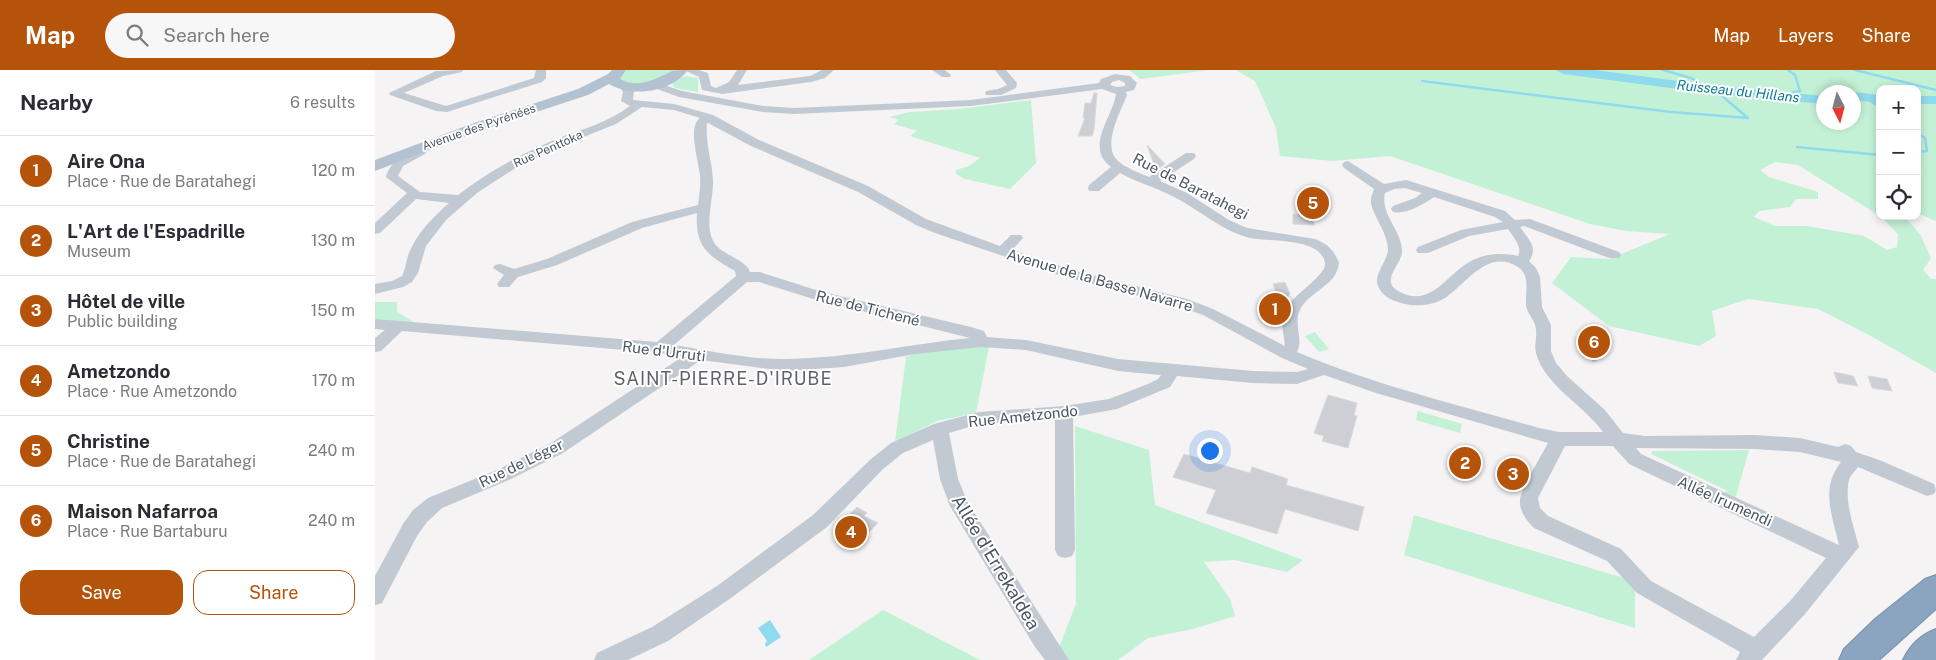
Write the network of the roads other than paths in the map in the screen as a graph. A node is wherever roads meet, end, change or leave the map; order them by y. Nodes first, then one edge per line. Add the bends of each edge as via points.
1 (458, 70) edge
2 (541, 70) edge
3 (742, 70) edge
4 (829, 70) edge
5 (1000, 70) edge
6 (680, 76) edge
7 (1116, 78) edge
8 (623, 87) edge
9 (721, 91) junction
10 (956, 96) junction
11 (944, 104) junction
12 (847, 109) junction
13 (705, 121) junction
14 (451, 136) junction
15 (1190, 156) dead end
16 (1348, 165) dead end
17 (375, 166) edge
18 (1119, 167) junction
19 (1150, 182) junction
20 (1094, 188) dead end
21 (1382, 188) junction
22 (1433, 192) junction
23 (413, 195) junction
24 (461, 199) junction
25 (705, 207) junction
26 (1398, 209) dead end
27 (1510, 224) junction
28 (375, 230) edge
29 (1016, 238) dead end
30 (1423, 250) dead end
31 (1002, 252) junction
32 (1614, 255) dead end
33 (1521, 262) junction
34 (743, 276) junction
35 (507, 278) dead end
36 (375, 289) edge
37 (375, 324) edge
38 (399, 326) junction
39 (981, 342) junction
40 (375, 347) edge
41 (660, 348) junction
42 (1288, 354) junction
43 (697, 355) junction
44 (1320, 368) junction
45 (1172, 370) junction
46 (1064, 412) junction
47 (940, 429) junction
48 (1559, 438) junction
49 (1616, 439) junction
50 (1838, 444) junction
51 (1852, 458) junction
52 (1922, 486) edge
53 (1065, 550) dead end
54 (1840, 555) junction
55 (1936, 589) edge
56 (375, 596) edge
57 (1936, 645) edge
58 (1752, 655) edge
59 (605, 660) edge
60 (1058, 660) edge
61 (1856, 660) edge
62 (1920, 660) edge

1 - 2 street via 440,73 395,93 447,109 538,80
3 - 9 street via 733,84
4 - 9 street via 811,79
5 - 10 street via 1012,83 1008,89
6 - 8 main road, Avenue des Pyrénées via 648,86
6 - 9 street via 705,78 706,88
6 - 12 street via 679,94 763,109
7 - 11 street via 1113,90 1104,86
7 - 18 street, Rue de Baratahegi via 1122,95 1105,146 1107,156
8 - 13 street, Avenue de la Basse Navarre
8 - 14 main road, Avenue des Pyrénées via 583,92
8 - 24 street, Rue Penttoka via 616,120 517,162
10 - 11 street
10 - 12 street
11 - 12 street
13 - 25 street via 699,140 707,182
13 - 31 street, Avenue de la Basse Navarre via 863,189 921,222
14 - 17 main road, Avenue des Pyrénées
14 - 23 street via 401,161 394,168 391,177 415,192
15 - 19 street
16 - 21 street
18 - 19 street, Rue de Baratahegi
18 - 20 street
19 - 42 street, Rue de Baratahegi via 1191,201 1237,229 1262,236 1306,240 1328,254 1332,264 1330,273 1299,299 1292,312 1293,345
21 - 22 street via 1406,184
21 - 33 street via 1376,200 1395,249 1392,265 1384,278 1390,292 1405,299 1427,300 1448,289 1466,270 1487,260 1510,258
22 - 26 street
22 - 27 street via 1500,214
23 - 24 street
23 - 28 street
24 - 36 street, Rue Penttoka via 424,239 409,277 397,284
25 - 34 street via 707,244 719,256 742,269
25 - 35 street via 637,225
27 - 30 street via 1466,233
27 - 32 street via 1525,222
27 - 33 street via 1527,249
29 - 31 street
31 - 42 street, Avenue de la Basse Navarre via 1067,273 1182,302
33 - 49 street, Allée Irumendi via 1533,274 1534,308 1543,324 1543,351 1548,364 1566,386 1600,415
34 - 39 street, Rue de Tichené via 760,277 815,295 971,332 978,335
34 - 41 street
37 - 38 street, Rue d'Urruti
38 - 40 street
38 - 41 street, Rue d'Urruti
39 - 43 street, Rue d'Urruti via 795,365
39 - 45 street, Rue de Tichené via 1026,345 1118,365
41 - 43 street, Rue d'Urruti
42 - 44 street, Avenue de la Basse Navarre
43 - 56 street, Rue de Léger via 557,448 435,503 410,530
44 - 45 street via 1312,376 1297,378
44 - 48 street, Avenue de la Basse Navarre via 1490,422
45 - 46 street, Rue Ametzondo via 1164,383 1111,405
46 - 47 street, Rue Ametzondo via 979,418
46 - 53 street
47 - 59 street, Rue Ametzondo via 897,448 819,521 725,592 668,629
47 - 60 street, Allée d'Errekaldea via 949,479 959,506
48 - 49 street, Avenue de la Basse Navarre
48 - 58 street via 1529,498 1533,515 1541,522 1614,555 1644,587
49 - 50 street, Avenue de la Basse Navarre via 1639,433 1754,431
49 - 51 street, Avenue de la Basse Navarre via 1645,443 1778,442 1827,450
49 - 54 street, Allée Irumendi via 1635,459 1650,468
50 - 51 street
50 - 52 street, Avenue de la Basse Navarre via 1863,453
51 - 52 street, Avenue de la Basse Navarre
51 - 54 street via 1840,477 1839,503 1849,546
54 - 58 street via 1798,607
55 - 61 highway
57 - 62 highway

